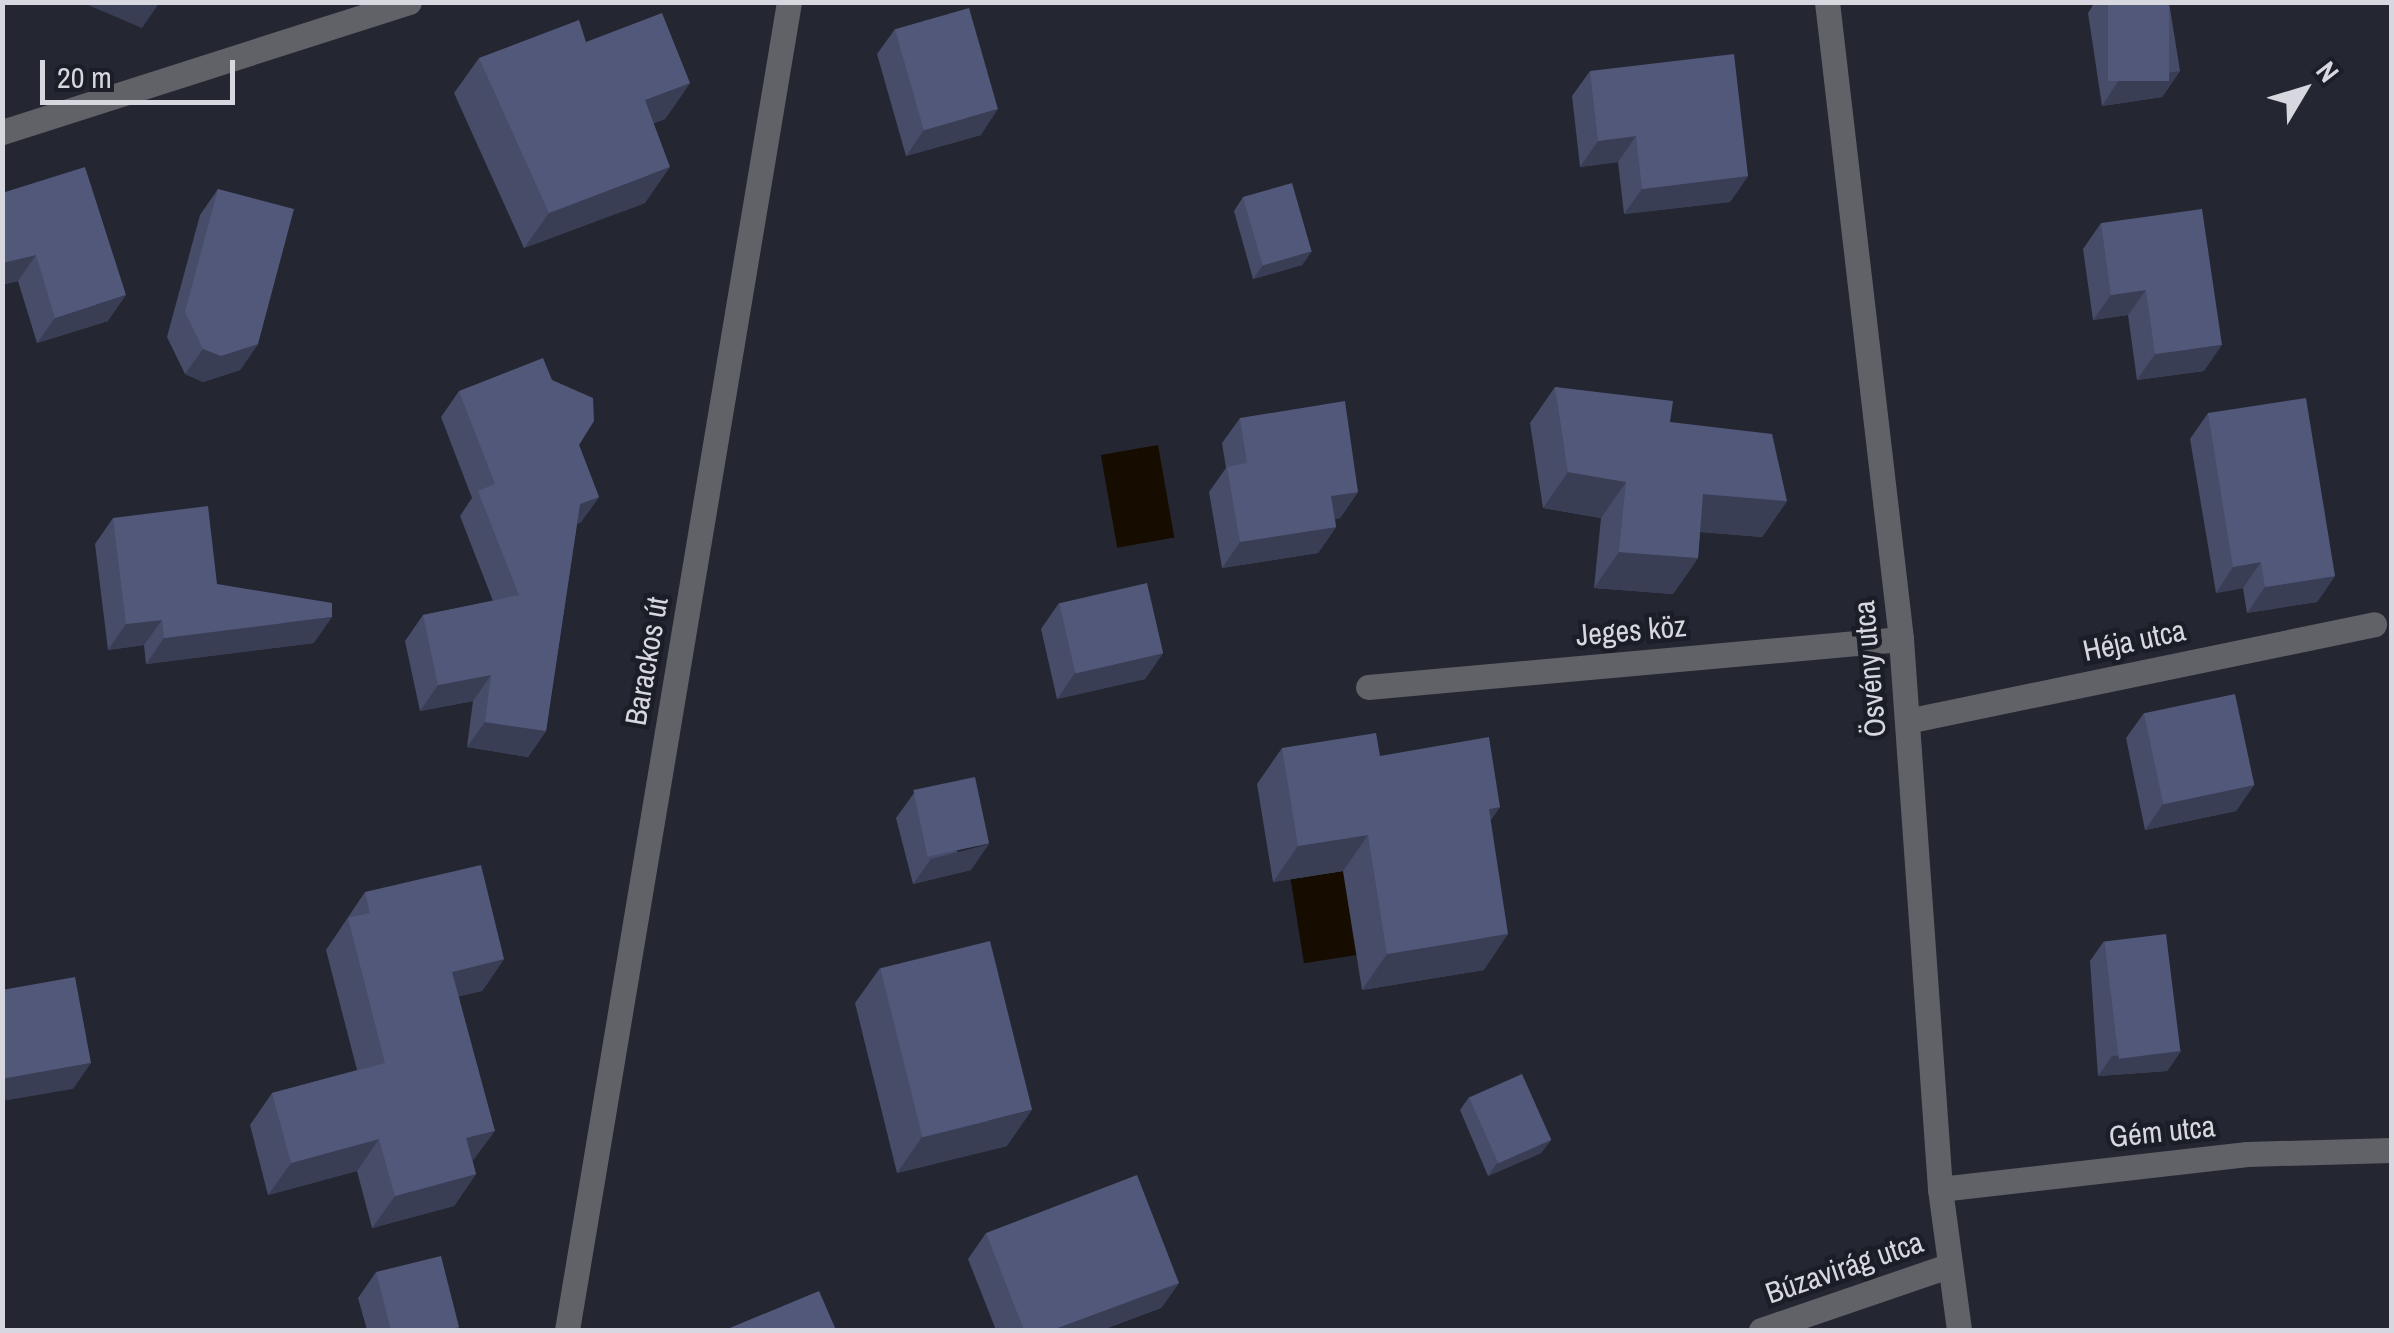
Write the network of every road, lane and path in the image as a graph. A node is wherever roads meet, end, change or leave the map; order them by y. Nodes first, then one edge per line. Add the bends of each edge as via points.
1 (409, 2) edge
2 (789, 2) edge
3 (1827, 2) edge
4 (2, 132) edge
5 (2374, 624) dead end
6 (1901, 638) junction
7 (1368, 687) dead end
8 (1907, 721) junction
9 (2392, 1150) edge
10 (1940, 1188) junction
11 (1948, 1266) junction
12 (567, 1330) edge
13 (1761, 1330) edge
14 (1959, 1330) edge

1 - 4 street
2 - 12 street, Barackos út
3 - 6 street, Ösvény utca
5 - 8 street, Héja utca
6 - 7 street, Jeges köz
6 - 8 street, Ösvény utca
8 - 10 street, Ösvény utca
9 - 10 street, Gém utca via 2247,1154
10 - 11 street, Ösvény utca
11 - 13 street, Búzavirág utca
11 - 14 street, Ösvény utca

